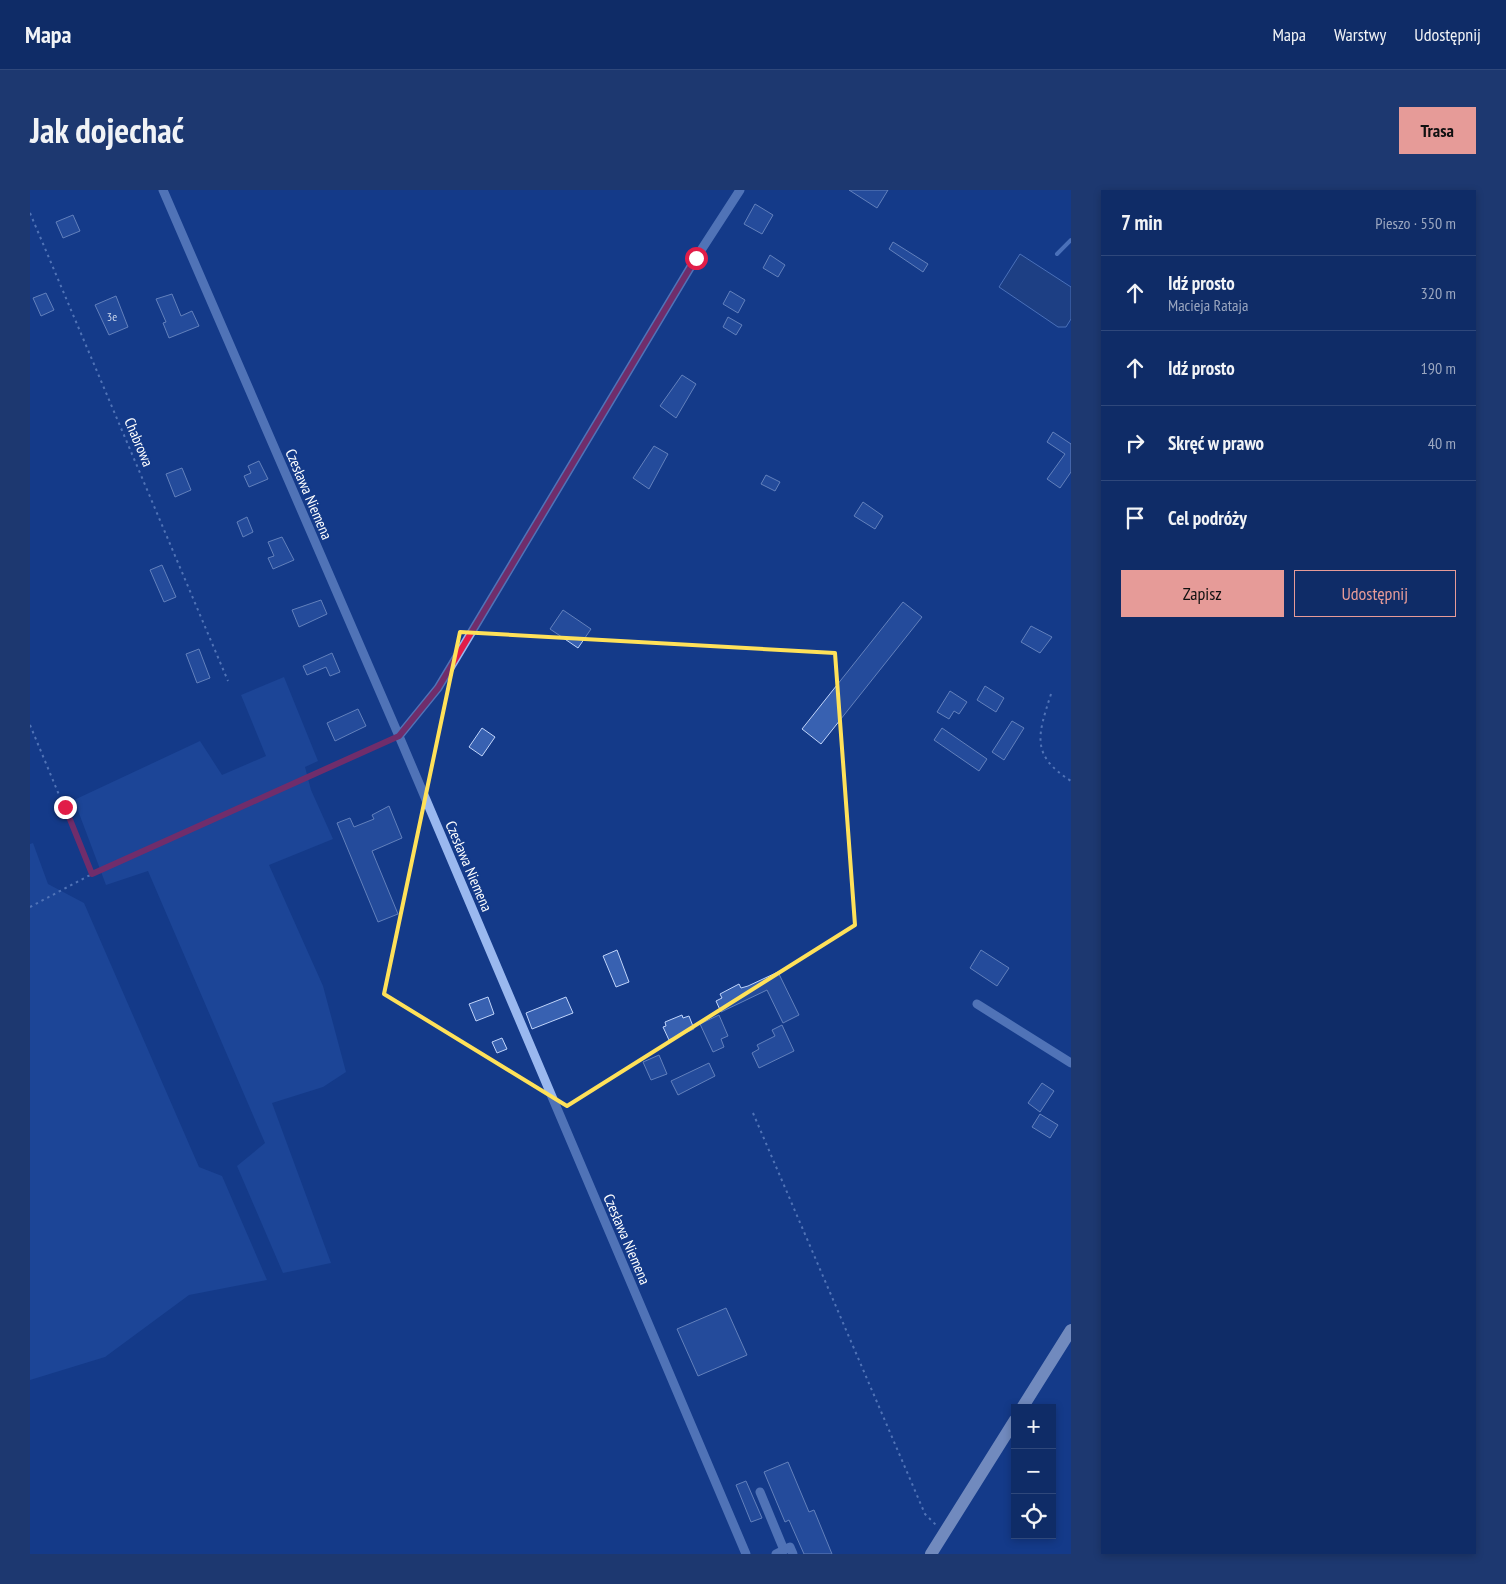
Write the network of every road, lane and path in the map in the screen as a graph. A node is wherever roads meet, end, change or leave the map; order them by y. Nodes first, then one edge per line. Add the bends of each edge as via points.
1 (163, 190) edge
2 (740, 190) edge
3 (30, 213) edge
4 (228, 681) dead end
5 (1051, 694) dead end
6 (30, 725) edge
7 (399, 736) junction
8 (1071, 781) edge
9 (92, 874) junction
10 (30, 907) edge
11 (977, 1004) dead end
12 (1071, 1063) edge
13 (753, 1113) dead end
14 (1071, 1330) edge
15 (1025, 1404) edge
16 (1011, 1426) edge
17 (760, 1492) dead end
18 (947, 1529) junction
19 (780, 1552) edge
20 (746, 1554) edge
21 (793, 1554) edge
22 (931, 1554) edge

1 - 7 street, Czesława Niemena
2 - 7 street via 438,688
3 - 4 path, Chabrowa
5 - 8 path via 1041,724 1040,742 1052,769
6 - 9 path
7 - 9 path
7 - 20 street, Czesława Niemena
9 - 10 path
11 - 12 street
13 - 18 path via 925,1514 936,1525
14 - 15 main road
16 - 18 main road
17 - 19 street
18 - 22 main road
19 - 21 street via 790,1547

